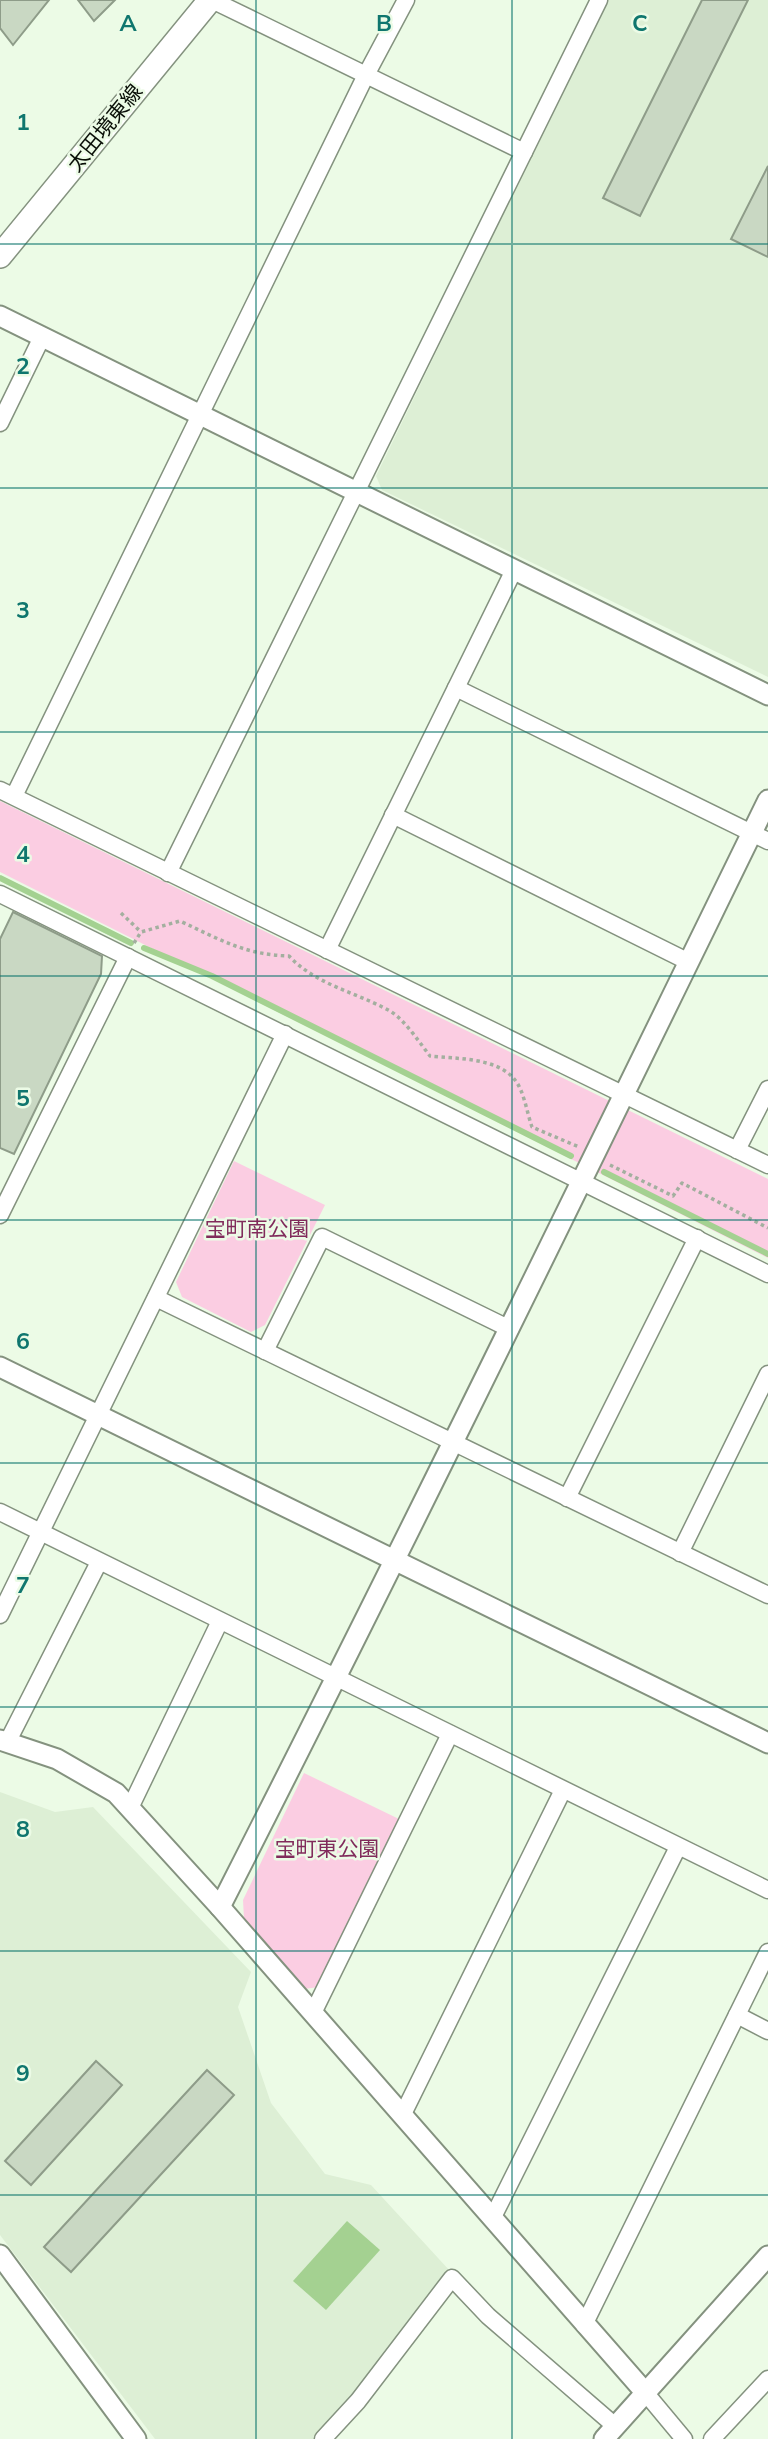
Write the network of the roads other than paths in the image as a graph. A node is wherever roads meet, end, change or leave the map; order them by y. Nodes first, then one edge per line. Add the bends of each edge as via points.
1 (211, 0) edge
2 (406, 0) edge
3 (599, 0) edge
4 (366, 75) junction
5 (524, 152) junction
6 (0, 256) edge
7 (0, 316) edge
8 (42, 337) junction
9 (199, 414) junction
10 (0, 423) edge
11 (358, 492) junction
12 (514, 570) junction
13 (456, 688) junction
14 (768, 695) edge
15 (7, 793) edge
16 (768, 800) edge
17 (393, 816) junction
18 (760, 837) edge
19 (168, 873) junction
20 (0, 894) edge
21 (327, 950) junction
22 (128, 957) junction
23 (689, 962) junction
24 (285, 1034) junction
25 (768, 1089) edge
26 (623, 1093) junction
27 (737, 1150) junction
28 (768, 1165) edge
29 (579, 1180) junction
30 (0, 1215) edge
31 (697, 1238) junction
32 (768, 1274) edge
33 (156, 1297) junction
34 (510, 1329) junction
35 (265, 1351) junction
36 (0, 1367) edge
37 (768, 1374) edge
38 (98, 1415) junction
39 (454, 1444) junction
40 (567, 1498) junction
41 (0, 1512) edge
42 (40, 1532) junction
43 (680, 1553) junction
44 (99, 1562) junction
45 (395, 1562) junction
46 (768, 1595) edge
47 (0, 1615) edge
48 (220, 1621) junction
49 (337, 1678) junction
50 (450, 1734) junction
51 (4, 1742) edge
52 (768, 1743) edge
53 (563, 1790) junction
54 (130, 1808) junction
55 (678, 1847) junction
56 (768, 1890) edge
57 (220, 1907) junction
58 (768, 1952) edge
59 (313, 2013) junction
60 (737, 2015) junction
61 (768, 2031) edge
62 (402, 2116) junction
63 (492, 2219) junction
64 (0, 2255) edge
65 (768, 2256) edge
66 (584, 2325) junction
67 (768, 2379) edge
68 (643, 2392) junction
69 (609, 2432) edge
70 (135, 2439) edge
71 (323, 2439) edge
72 (684, 2439) edge
73 (712, 2439) edge

1 - 4 street
1 - 6 main road, 太田境東線
2 - 4 street
3 - 5 street
4 - 5 street
4 - 9 street
5 - 11 street
7 - 8 street
8 - 9 street
8 - 10 street
9 - 11 street
9 - 15 street
11 - 12 street
11 - 19 street
12 - 13 street
12 - 14 street
13 - 17 street
13 - 18 street
15 - 19 street
16 - 18 street
17 - 21 street
17 - 23 street
18 - 23 street
19 - 21 street
20 - 22 street
21 - 26 street
22 - 24 street
22 - 30 street
23 - 26 street
24 - 29 street
24 - 33 street
25 - 27 street
26 - 27 street
26 - 29 street
27 - 28 street
29 - 31 street
29 - 34 street
31 - 32 street
31 - 40 street
33 - 35 street
33 - 38 street
34 - 35 street via 322,1237
34 - 39 street
35 - 39 street
36 - 38 street
37 - 43 street
38 - 42 street
38 - 45 street
39 - 40 street
39 - 45 street
40 - 43 street
41 - 42 street
42 - 44 street
42 - 47 street
43 - 46 street
44 - 48 street
44 - 51 street
45 - 49 street
45 - 52 street
48 - 49 street
48 - 54 street
49 - 50 street
49 - 57 street
50 - 53 street
50 - 59 street
51 - 54 street via 87,1774
53 - 55 street
53 - 62 street
54 - 57 street
55 - 56 street
55 - 63 street
57 - 59 street
58 - 60 street
59 - 62 street
60 - 61 street
60 - 66 street
62 - 63 street
63 - 66 street
64 - 70 street
65 - 68 street
66 - 68 street
67 - 73 street
68 - 69 street
68 - 72 street
69 - 71 street via 452,2278 358,2401

